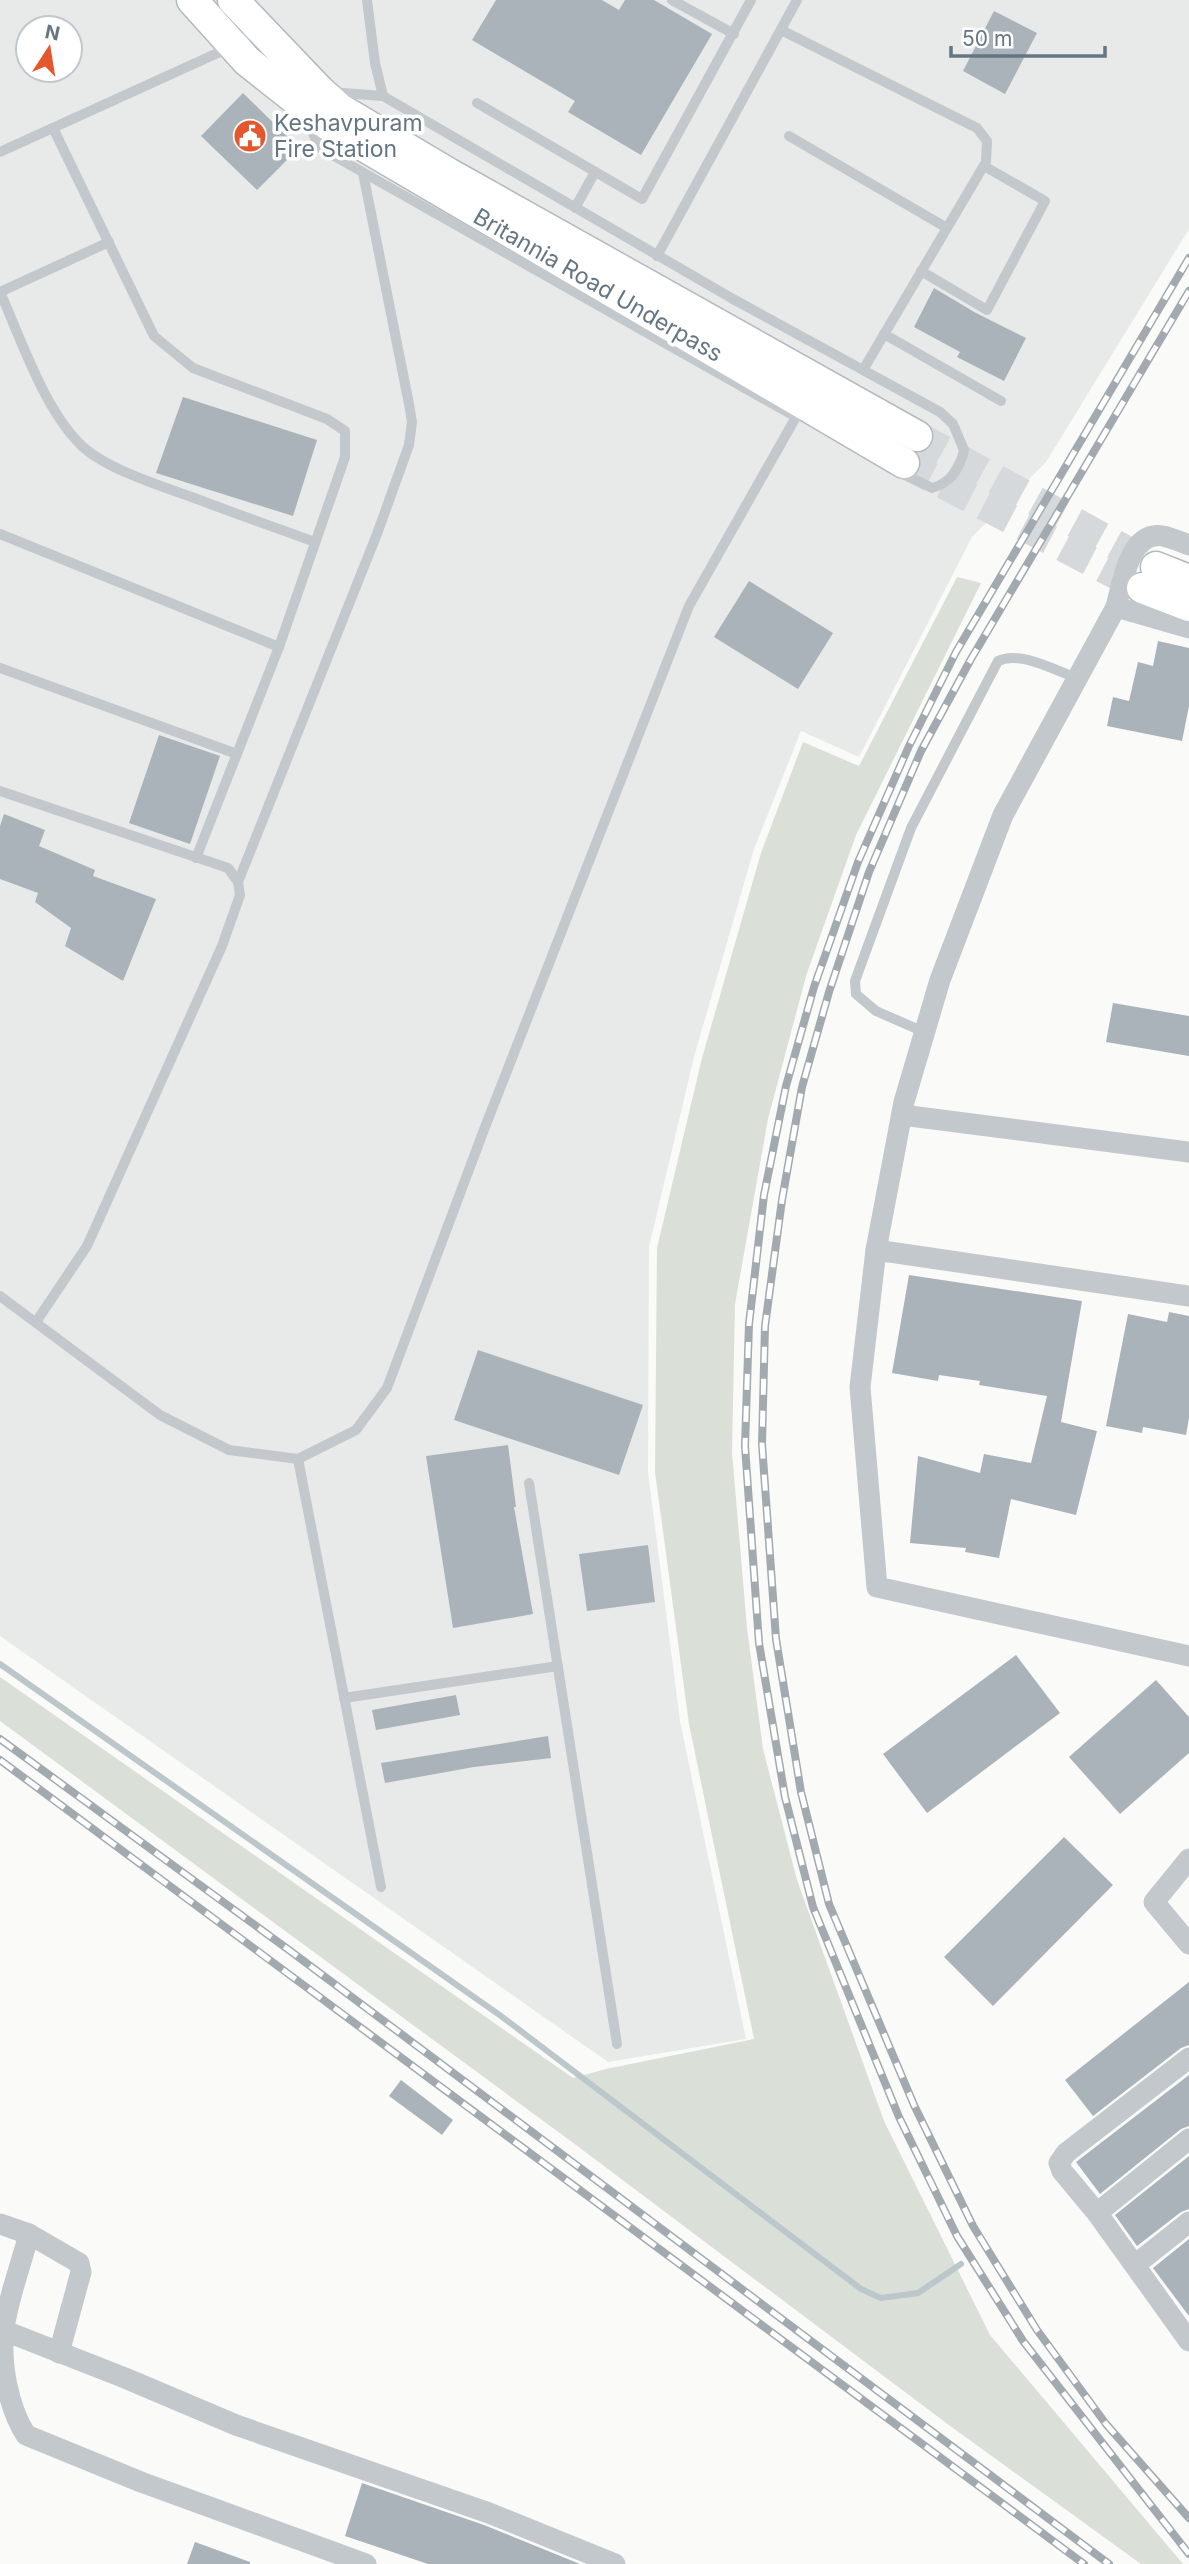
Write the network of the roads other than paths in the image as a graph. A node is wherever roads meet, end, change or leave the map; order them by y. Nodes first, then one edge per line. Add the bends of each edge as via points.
1 (192, 0) edge
2 (233, 0) edge
3 (368, 0) edge
4 (672, 0) edge
5 (751, 0) edge
6 (797, 0) edge
7 (260, 27) junction
8 (781, 30) junction
9 (734, 34) junction
10 (233, 46) junction
11 (308, 95) junction
12 (383, 96) junction
13 (477, 103) dead end
14 (52, 128) junction
15 (789, 136) dead end
16 (0, 152) edge
17 (984, 166) junction
18 (594, 172) junction
19 (363, 173) junction
20 (575, 208) junction
21 (947, 228) junction
22 (108, 242) junction
23 (657, 256) junction
24 (921, 271) junction
25 (0, 292) edge
26 (884, 334) junction
27 (863, 370) junction
28 (1001, 401) dead end
29 (796, 417) junction
30 (808, 423) dead end
31 (918, 436) tunnel mouth
32 (855, 448) dead end
33 (905, 463) tunnel mouth
34 (0, 534) edge
35 (315, 542) junction
36 (1189, 545) edge
37 (1189, 580) edge
38 (1189, 606) edge
39 (1116, 607) junction
40 (1189, 628) edge
41 (279, 646) junction
42 (0, 668) edge
43 (1077, 678) junction
44 (237, 754) junction
45 (0, 791) edge
46 (196, 858) junction
47 (238, 883) junction
48 (924, 1032) junction
49 (902, 1115) junction
50 (1189, 1152) edge
51 (876, 1250) junction
52 (0, 1296) edge
53 (1189, 1296) edge
54 (36, 1322) junction
55 (298, 1459) junction
56 (529, 1483) dead end
57 (1189, 1656) edge
58 (558, 1666) junction
59 (344, 1698) junction
60 (1189, 1859) edge
61 (380, 1887) dead end
62 (1189, 1944) edge
63 (617, 2043) dead end
64 (1189, 2058) edge
65 (1189, 2139) edge
66 (1097, 2213) junction
67 (1189, 2222) edge
68 (0, 2224) edge
69 (29, 2234) junction
70 (1135, 2265) junction
71 (2, 2330) edge
72 (1189, 2341) edge
73 (59, 2353) junction
74 (366, 2564) edge
75 (615, 2564) edge

1 - 10 main road
2 - 7 main road
3 - 12 lane via 374,63
4 - 9 lane
5 - 9 lane
6 - 8 lane
7 - 10 lane
7 - 11 main road
8 - 17 lane via 977,128 987,141
8 - 23 lane
9 - 18 lane via 642,199
10 - 11 main road via 247,61
10 - 14 lane
11 - 12 lane
11 - 19 lane via 320,148
11 - 31 main road, Britannia Road Underpass via 340,108
11 - 33 main road, Britannia Road Underpass via 328,125
12 - 20 lane
13 - 18 lane
14 - 16 lane
14 - 22 lane
15 - 21 lane
17 - 21 lane
17 - 24 lane via 1045,201 987,310
18 - 20 lane
19 - 29 lane
19 - 47 lane via 409,404 409,444
20 - 23 lane
21 - 24 lane
22 - 25 lane
22 - 35 lane via 154,336 193,368 327,419 345,431 345,457
23 - 27 lane
24 - 26 lane
25 - 35 lane via 48,398 80,445 149,481
26 - 27 lane
26 - 28 lane
27 - 32 lane via 940,412 953,424 964,450 957,471 932,488
29 - 30 lane
29 - 55 lane via 689,606 387,1388 356,1430
34 - 41 lane
35 - 41 lane
36 - 39 street via 1161,535 1136,548
37 - 38 main road via 1149,578
39 - 40 street
39 - 43 street
41 - 44 lane
42 - 44 lane
43 - 48 street via 1003,815
43 - 48 lane via 1017,657 998,660 911,828 855,981 856,994 876,1011
44 - 46 lane
45 - 46 lane
46 - 47 lane via 228,868
47 - 54 lane via 240,895 222,946 87,1246
48 - 49 street
49 - 50 street
49 - 51 street
51 - 53 street
51 - 57 street via 860,1387 877,1587
52 - 54 lane
54 - 55 lane via 160,1415 229,1450
55 - 59 lane
56 - 58 lane
58 - 59 lane
58 - 63 lane
59 - 61 lane
60 - 62 street via 1154,1902
64 - 66 street via 1059,2163
65 - 66 street
66 - 70 street
67 - 70 street
68 - 69 street
69 - 71 street
69 - 73 street via 79,2263 81,2272
70 - 72 street
71 - 73 street
71 - 74 street via 9,2392 26,2435
73 - 75 street via 236,2426 489,2513

